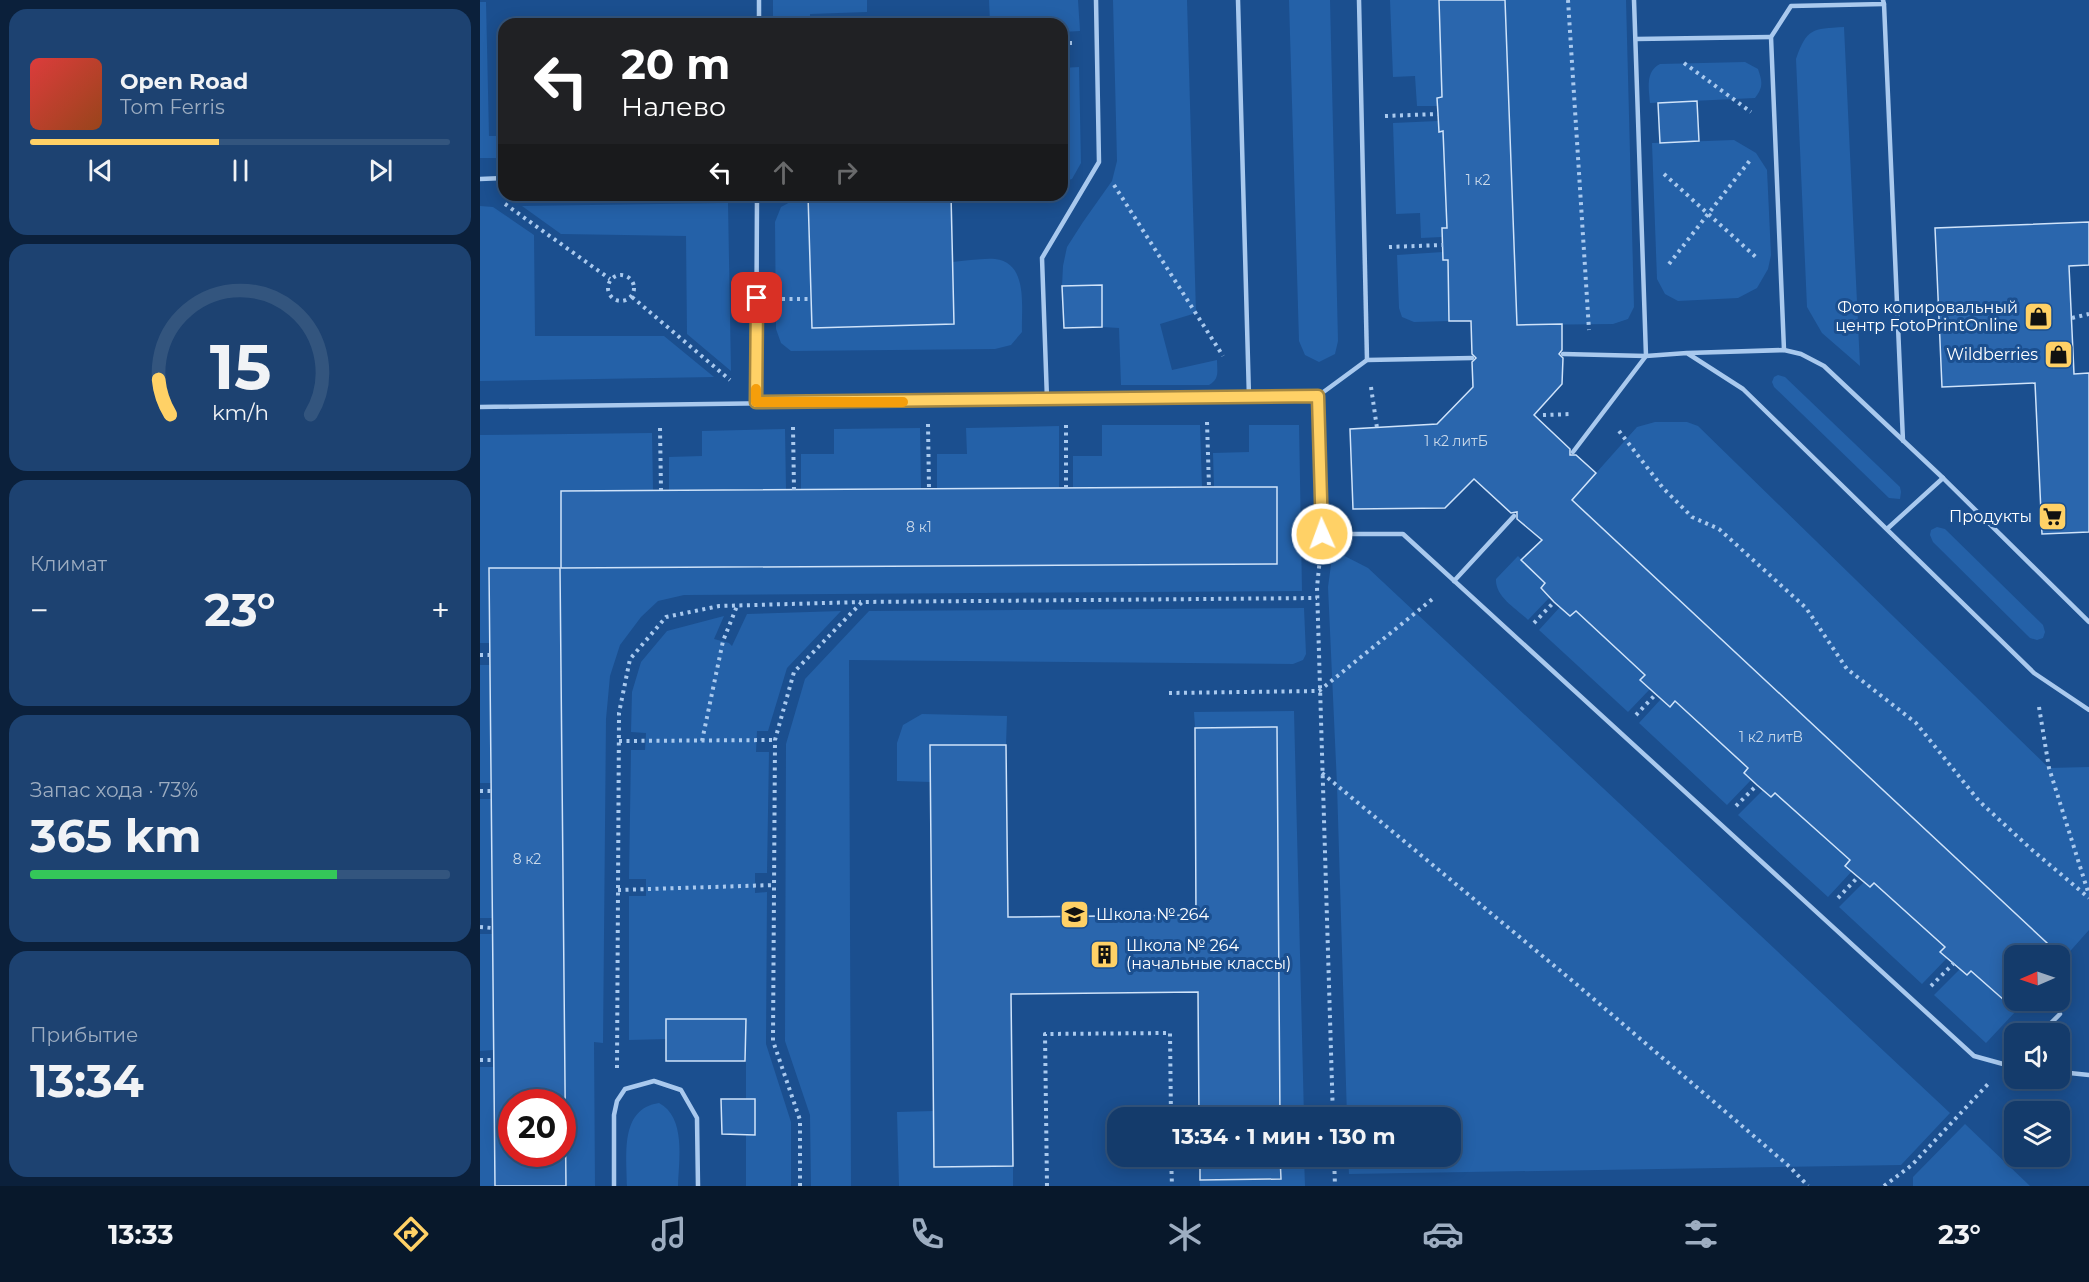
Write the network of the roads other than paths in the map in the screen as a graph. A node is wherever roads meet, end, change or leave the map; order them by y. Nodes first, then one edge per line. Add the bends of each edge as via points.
1 (759, 0) edge
2 (1095, 0) edge
3 (1238, 0) edge
4 (1359, 0) edge
5 (1634, 0) edge
6 (1884, 2) edge
7 (759, 18) edge
8 (1771, 37) junction
9 (1636, 39) junction
10 (498, 178) edge
11 (480, 179) edge
12 (757, 201) edge
13 (1784, 350) junction
14 (1687, 353) junction
15 (1563, 354) dead end
16 (1646, 356) junction
17 (1472, 358) dead end
18 (1367, 360) junction
19 (1318, 396) junction
20 (1249, 397) junction
21 (1047, 399) junction
22 (756, 402) junction
23 (480, 407) edge
24 (1903, 441) junction
25 (1573, 452) dead end
26 (1943, 478) junction
27 (1514, 516) dead end
28 (1887, 529) junction
29 (1454, 581) junction
30 (2089, 622) edge
31 (2089, 710) edge
32 (2060, 1014) dead end
33 (2051, 1023) edge
34 (2004, 1065) edge
35 (2070, 1073) edge
36 (2089, 1075) edge
37 (614, 1186) edge
38 (698, 1186) edge

1 - 7 lane
2 - 21 lane via 1099,162 1042,258
3 - 20 lane
4 - 18 lane
5 - 9 lane
6 - 8 lane via 1791,6
6 - 24 lane
8 - 9 lane
8 - 13 lane
9 - 16 lane
10 - 11 lane
12 - 22 lane
13 - 14 lane
13 - 24 lane via 1824,366
14 - 16 lane
14 - 28 lane via 1743,389
15 - 16 lane
16 - 25 lane
17 - 18 lane
18 - 19 lane
19 - 20 lane
19 - 29 lane via 1322,534 1403,534
20 - 21 lane
21 - 22 lane
22 - 23 lane
24 - 26 lane
26 - 28 lane
26 - 30 lane
27 - 29 lane
28 - 31 lane via 2034,673
29 - 34 lane via 1974,1056
32 - 33 lane
35 - 36 lane
37 - 38 lane via 617,1101 625,1089 654,1081 681,1090 697,1118

